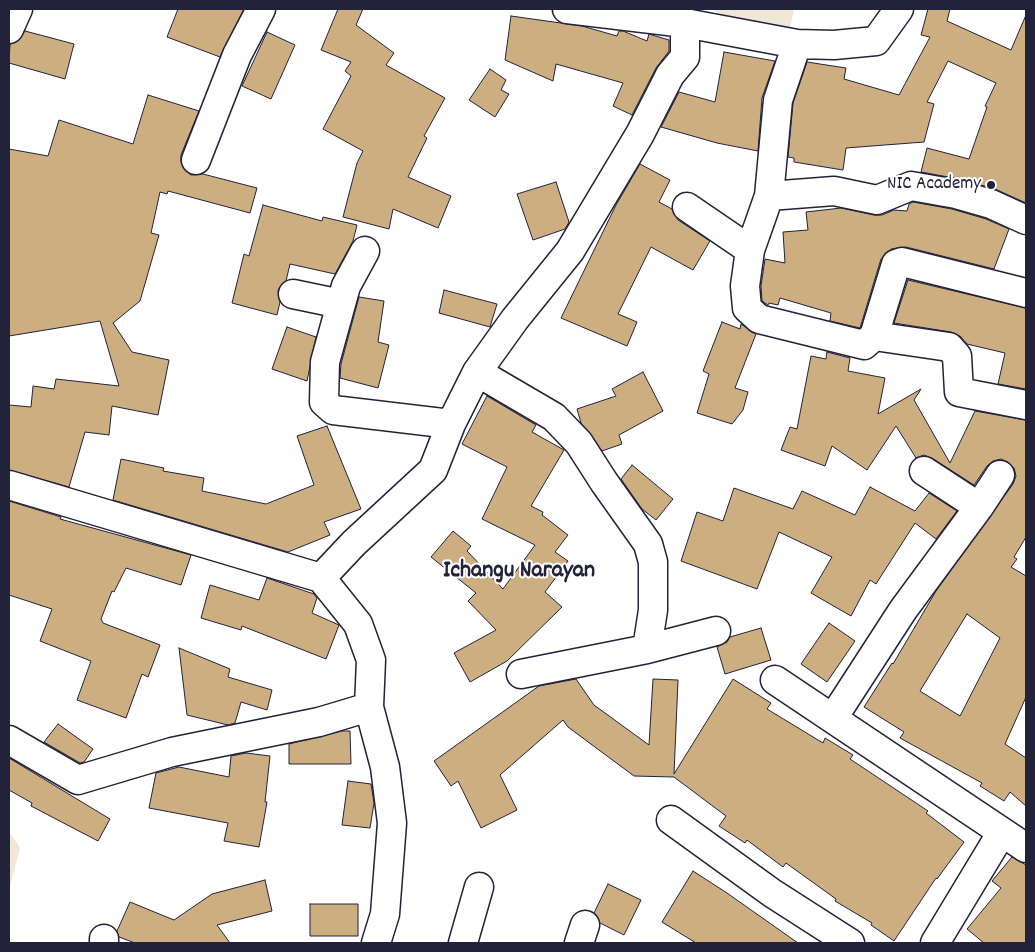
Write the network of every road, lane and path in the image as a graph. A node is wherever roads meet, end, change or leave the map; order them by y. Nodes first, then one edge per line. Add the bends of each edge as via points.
1 (18, 9) edge
2 (261, 9) edge
3 (567, 9) edge
4 (899, 9) edge
5 (685, 23) junction
6 (9, 29) edge
7 (797, 44) junction
8 (196, 160) dead end
9 (769, 196) junction
10 (687, 207) dead end
11 (1026, 220) edge
12 (750, 250) junction
13 (365, 251) dead end
14 (1026, 293) edge
15 (293, 294) dead end
16 (341, 304) junction
17 (874, 336) junction
18 (478, 372) junction
19 (1026, 406) edge
20 (451, 424) junction
21 (924, 471) dead end
22 (1000, 475) dead end
23 (9, 486) edge
24 (980, 507) junction
25 (321, 578) junction
26 (716, 631) dead end
27 (647, 649) junction
28 (521, 674) dead end
29 (775, 680) dead end
30 (369, 707) junction
31 (833, 718) junction
32 (9, 740) edge
33 (671, 820) dead end
34 (1002, 832) junction
35 (1026, 848) edge
36 (479, 887) dead end
37 (376, 943) edge
38 (463, 943) edge
39 (850, 943) edge
40 (936, 943) edge

1 - 6 street
2 - 8 street via 237,55
3 - 5 street
4 - 7 street via 876,41
5 - 7 street
5 - 18 street via 685,57 670,75 640,134 570,251
7 - 9 street via 778,100
9 - 11 street via 834,191 876,200 911,186 991,204
9 - 12 street
10 - 12 street
12 - 17 street via 745,286 747,308 759,318 864,345
13 - 16 street via 346,286
14 - 17 street via 902,262 896,264
15 - 16 street
16 - 20 street via 325,362 324,402 327,406 333,410
17 - 19 street via 949,347 957,356 959,392
18 - 20 street
18 - 27 street via 554,417 573,436 648,544 653,562 653,610
20 - 25 street via 433,470
21 - 24 street
22 - 24 street
23 - 25 street
24 - 31 street via 903,610
25 - 30 street via 358,624 371,660
26 - 27 street
27 - 28 street
29 - 31 street
30 - 32 street via 319,722 172,752 78,780
30 - 37 street via 385,767 392,823 385,914
31 - 34 street
33 - 39 street via 772,893
34 - 35 street
34 - 40 street
36 - 38 street

